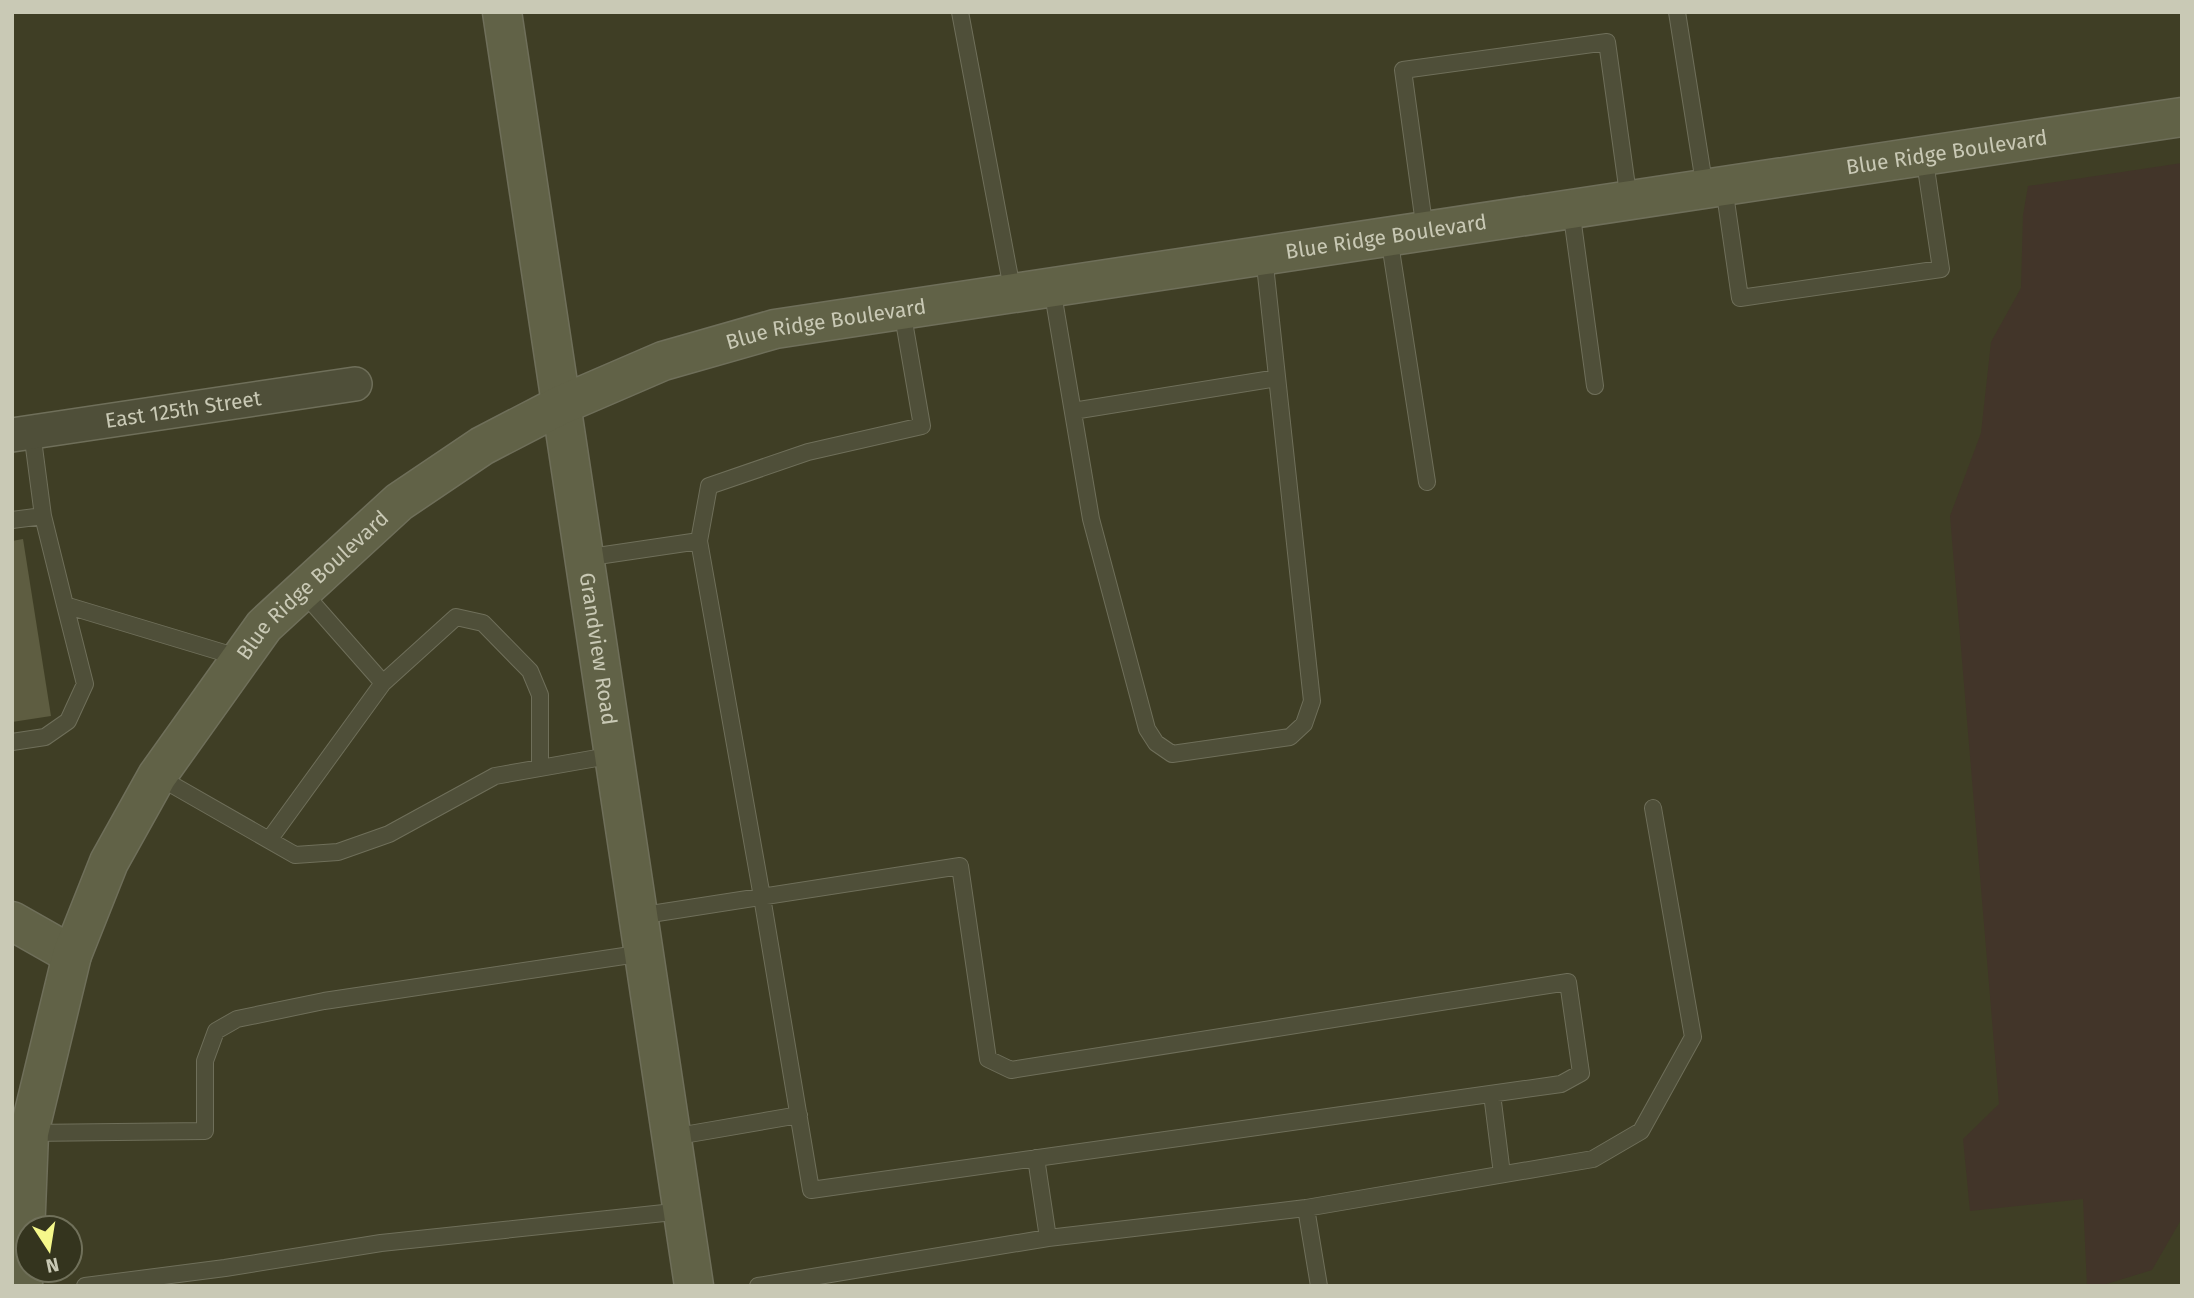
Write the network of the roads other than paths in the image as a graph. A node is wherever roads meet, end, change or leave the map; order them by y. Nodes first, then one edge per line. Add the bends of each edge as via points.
1 (502, 12) edge
2 (960, 12) edge
3 (1677, 12) edge
4 (2182, 117) edge
5 (1924, 155) junction
6 (1715, 188) junction
7 (1629, 201) junction
8 (1571, 209) junction
9 (1407, 234) junction
10 (1264, 256) junction
11 (1052, 288) junction
12 (1013, 294) junction
13 (902, 310) junction
14 (1277, 378) junction
15 (355, 384) dead end
16 (1595, 386) dead end
17 (561, 405) junction
18 (1073, 411) junction
19 (22, 433) edge
20 (1427, 482) dead end
21 (43, 516) junction
22 (12, 520) edge
23 (699, 541) junction
24 (584, 558) junction
25 (302, 591) junction
26 (65, 605) junction
27 (241, 658) junction
28 (383, 683) junction
29 (12, 742) edge
30 (614, 755) junction
31 (540, 768) junction
32 (157, 776) junction
33 (1653, 808) dead end
34 (269, 840) junction
35 (762, 897) junction
36 (638, 916) junction
37 (12, 920) edge
38 (644, 953) junction
39 (72, 955) junction
40 (1492, 1094) junction
41 (799, 1115) junction
42 (29, 1133) junction
43 (672, 1137) junction
44 (1036, 1158) junction
45 (1502, 1174) junction
46 (1306, 1208) junction
47 (684, 1211) junction
48 (1048, 1238) junction
49 (789, 1283) edge
50 (23, 1286) edge
51 (85, 1286) edge
52 (694, 1286) edge
53 (758, 1286) edge
54 (1319, 1286) edge

1 - 17 main road, Grandview Road
2 - 12 lane
3 - 6 lane
4 - 5 main road, Blue Ridge Boulevard
5 - 6 main road, Blue Ridge Boulevard
5 - 6 lane via 1941,269 1740,298
6 - 7 main road, Blue Ridge Boulevard
7 - 8 main road, Blue Ridge Boulevard
7 - 9 lane via 1607,42 1403,70
8 - 9 main road, Blue Ridge Boulevard
8 - 16 lane
9 - 10 main road, Blue Ridge Boulevard
9 - 20 lane
10 - 11 main road, Blue Ridge Boulevard
10 - 14 lane
11 - 12 main road, Blue Ridge Boulevard
11 - 18 lane
12 - 13 main road, Blue Ridge Boulevard
13 - 17 main road, Blue Ridge Boulevard via 775,329 663,361
13 - 23 lane via 922,426 808,452 709,486
14 - 18 lane
14 - 18 lane via 1312,701 1304,724 1290,737 1172,754 1156,743 1147,729 1091,519
15 - 19 street, East 125th Street
17 - 24 main road, Grandview Road
17 - 25 main road, Blue Ridge Boulevard via 482,446 399,502
19 - 21 lane
21 - 22 lane
21 - 26 lane
23 - 24 lane
23 - 35 lane
24 - 30 main road, Grandview Road
25 - 27 main road, Blue Ridge Boulevard via 264,626
25 - 28 lane
26 - 27 lane
26 - 29 lane via 85,684 68,721 45,737
27 - 32 main road, Blue Ridge Boulevard
28 - 31 lane via 456,617 483,623 530,671 540,695
28 - 34 lane
30 - 31 lane
30 - 36 main road, Grandview Road
31 - 34 lane via 495,776 389,834 338,852 295,855
32 - 34 lane
32 - 39 main road, Blue Ridge Boulevard via 109,862
33 - 45 lane via 1693,1037 1641,1130 1593,1159
35 - 36 lane
35 - 40 lane via 960,866 988,1059 1011,1070 1568,982 1581,1073 1561,1084
35 - 41 lane
36 - 38 main road, Grandview Road
37 - 39 main road
38 - 42 lane via 324,1000 237,1019 216,1031 205,1061 205,1131
38 - 43 main road, Grandview Road
39 - 42 main road, Blue Ridge Boulevard
40 - 44 lane
40 - 45 lane
41 - 43 lane
41 - 44 lane via 811,1190
42 - 50 main road, Blue Ridge Boulevard
43 - 47 main road, Grandview Road
44 - 48 lane
45 - 46 lane
46 - 48 lane
46 - 54 lane
47 - 51 lane via 381,1243
47 - 52 main road, Grandview Road
48 - 49 lane
49 - 53 lane

